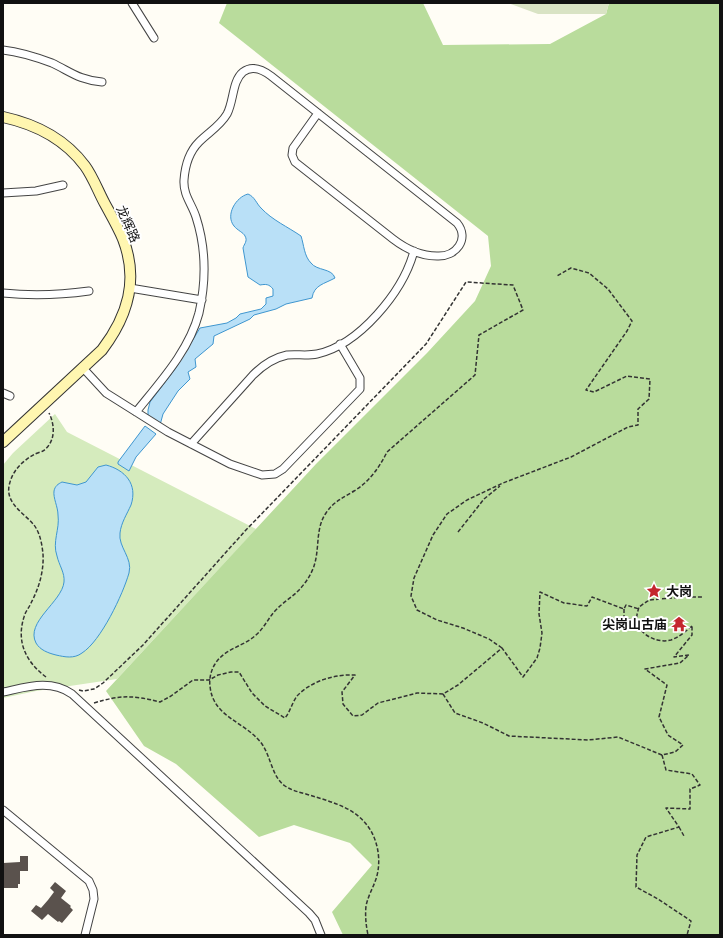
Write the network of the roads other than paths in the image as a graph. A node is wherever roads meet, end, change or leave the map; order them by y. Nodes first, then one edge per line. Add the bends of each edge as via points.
1 (132, 3) edge
2 (154, 38) dead end
3 (3, 50) edge
4 (102, 82) dead end
5 (318, 113) junction
6 (3, 117) edge
7 (63, 185) dead end
8 (3, 193) edge
9 (414, 251) junction
10 (130, 288) junction
11 (89, 291) dead end
12 (3, 293) edge
13 (202, 300) junction
14 (340, 344) junction
15 (82, 368) junction
16 (136, 412) junction
17 (3, 442) edge
18 (192, 444) junction
19 (3, 692) edge
20 (3, 810) edge
21 (85, 935) edge
22 (321, 935) edge

1 - 2 street
3 - 4 street via 37,58 89,81
5 - 9 street via 293,148 295,162 400,244
5 - 9 street via 461,227 462,239 451,253 438,256
5 - 13 street via 263,70 253,68 244,72 238,79 227,115 190,154 184,182 186,196 196,215 201,236 204,271
6 - 10 street, 龙辉路 via 22,121 48,133 86,167 128,254
7 - 8 street via 36,191
9 - 14 street via 405,276 388,301 362,329
10 - 13 street
10 - 15 street, 龙辉路 via 121,321 112,336 102,350
11 - 12 street via 53,295
13 - 16 street via 193,330 179,357
14 - 18 street via 317,354 287,355 262,365
14 - 18 street via 360,378 360,389 279,472 271,476 262,475 230,464
15 - 16 street via 106,393
15 - 17 street, 龙辉路
16 - 18 street
19 - 22 street via 42,685 66,690 310,913
20 - 21 street via 89,881 94,899

